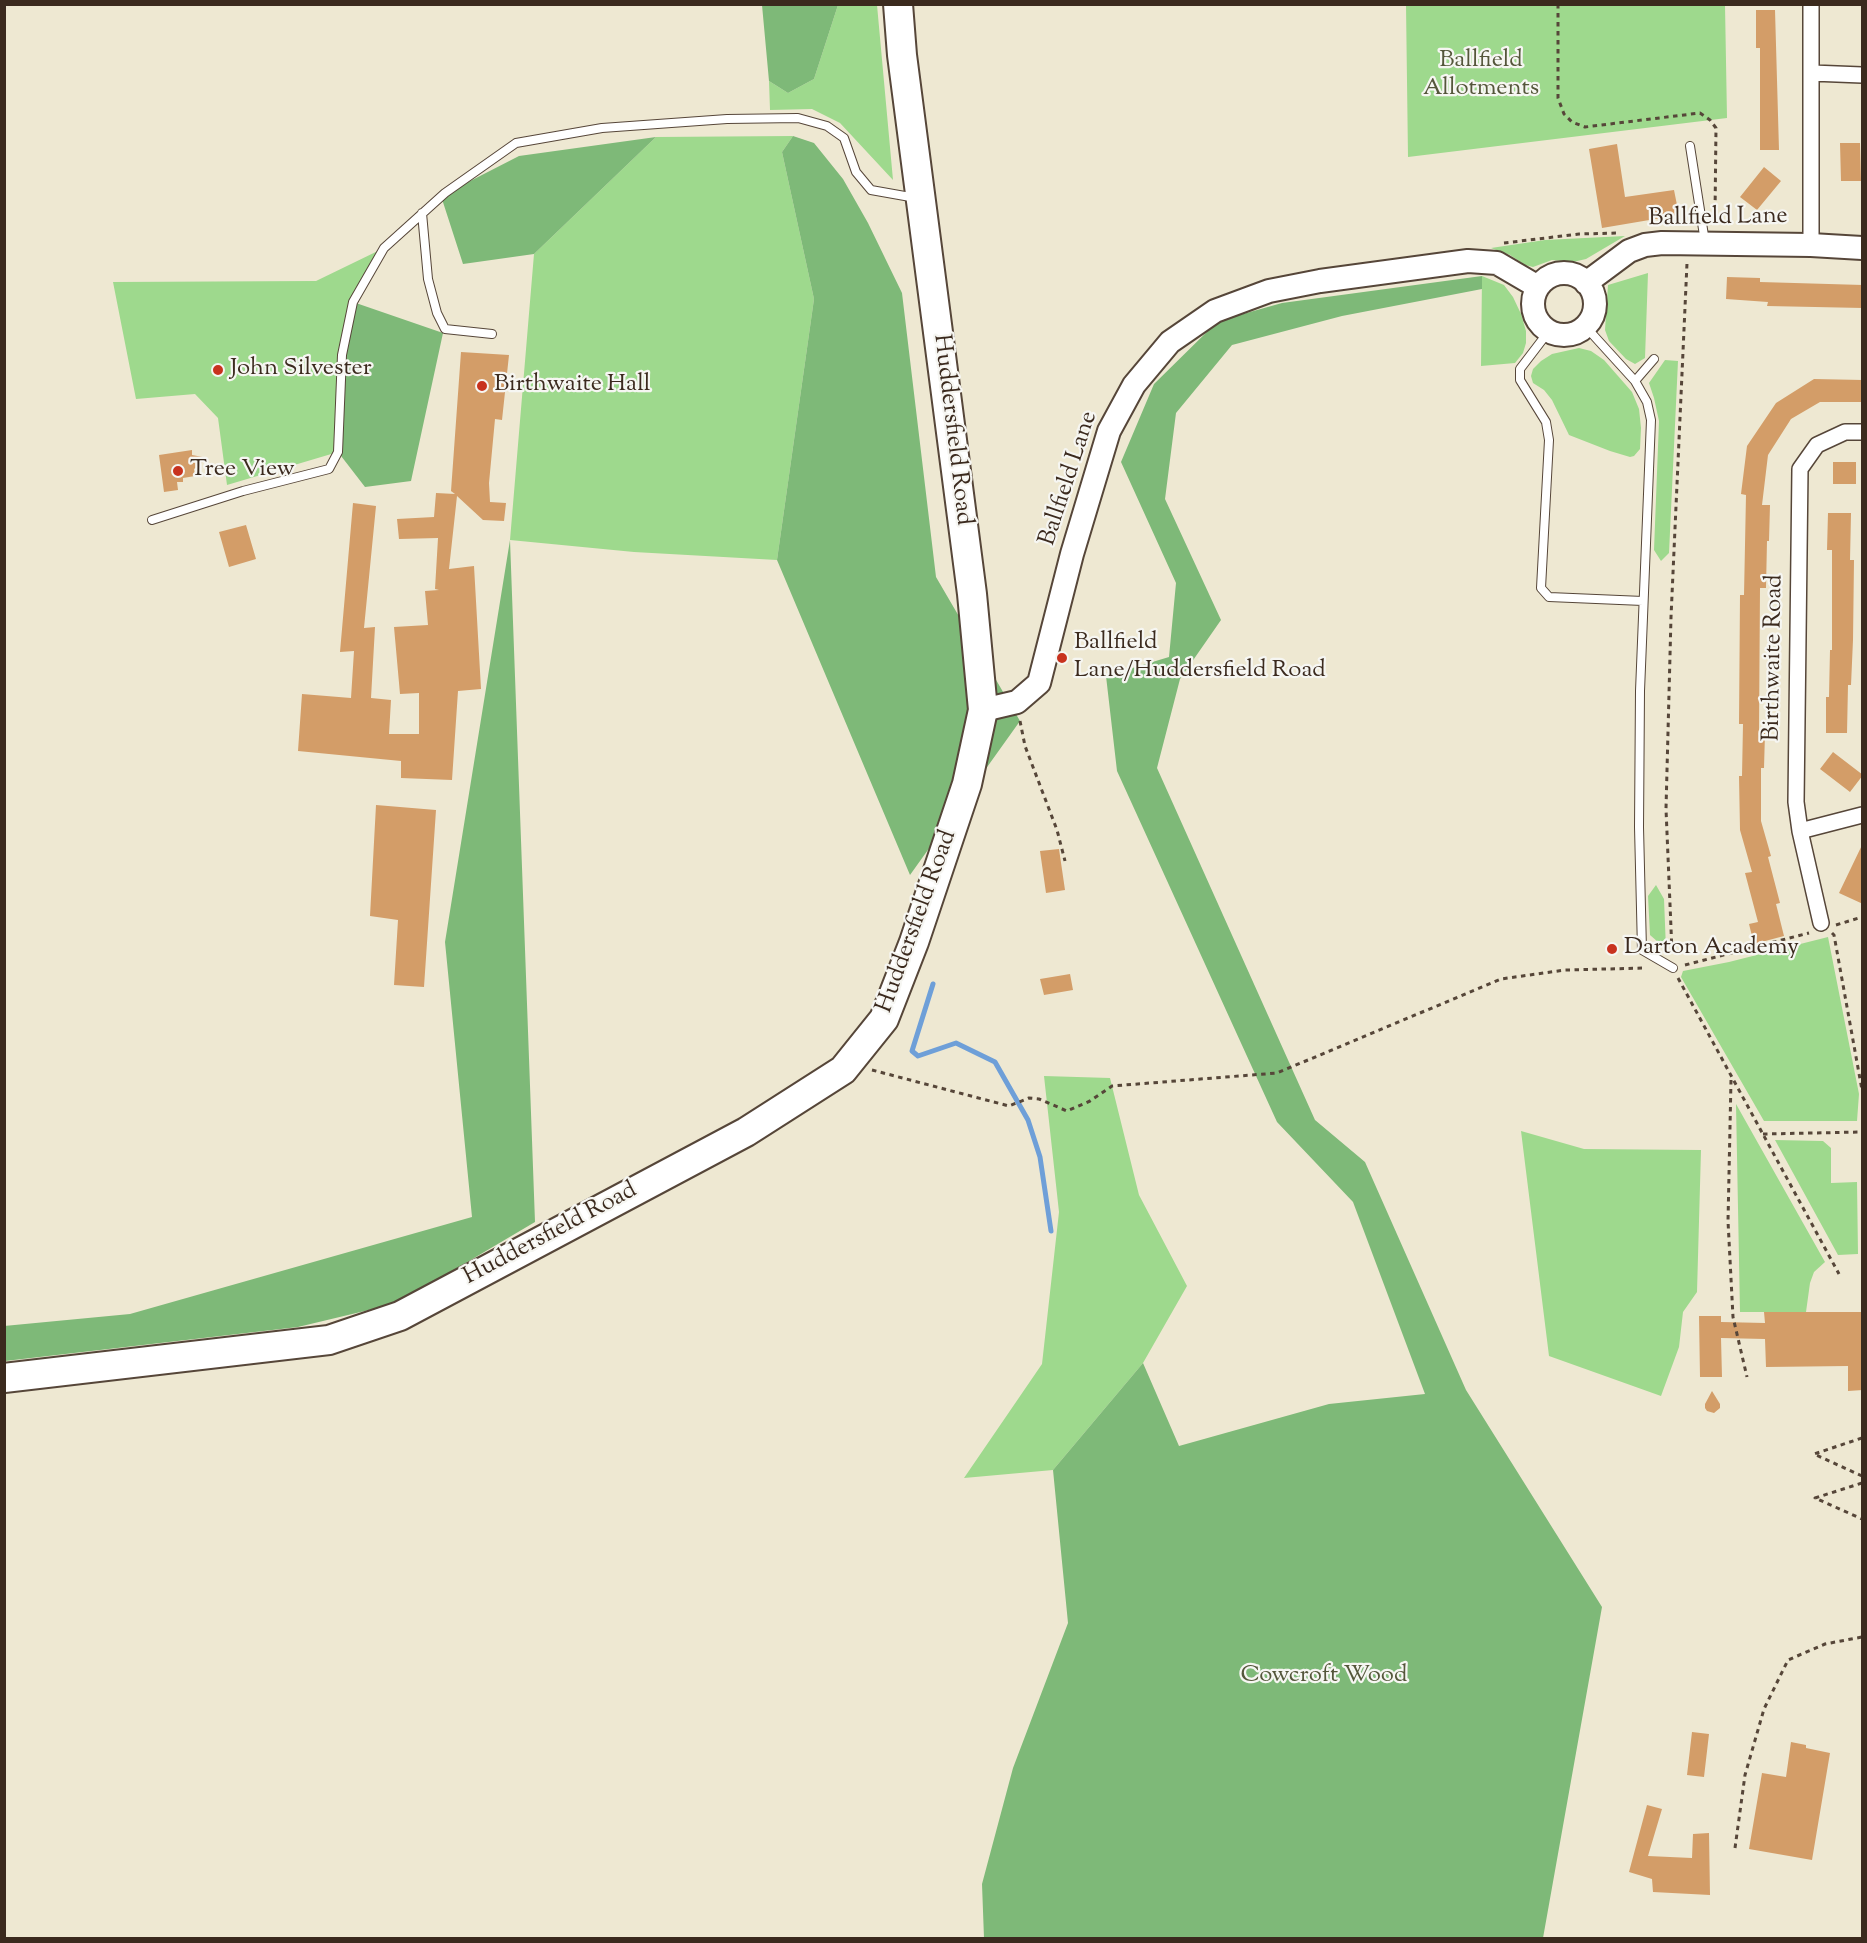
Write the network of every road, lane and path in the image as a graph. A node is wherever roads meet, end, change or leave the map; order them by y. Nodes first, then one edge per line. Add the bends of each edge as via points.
1 (898, 4) edge
2 (1558, 4) edge
3 (1811, 4) edge
4 (1812, 73) junction
5 (1863, 75) edge
6 (1690, 146) dead end
7 (920, 199) junction
8 (422, 213) junction
9 (1626, 233) dead end
10 (1703, 243) junction
11 (1497, 244) dead end
12 (1811, 245) junction
13 (1863, 248) edge
14 (1586, 283) junction
15 (1538, 287) junction
16 (1585, 326) junction
17 (1549, 331) junction
18 (492, 334) dead end
19 (1654, 359) dead end
20 (1635, 381) junction
21 (1863, 432) edge
22 (152, 520) dead end
23 (1643, 601) junction
24 (1017, 702) junction
25 (983, 710) junction
26 (1863, 814) edge
27 (1800, 831) junction
28 (1065, 861) dead end
29 (1863, 917) edge
30 (1821, 923) junction
31 (1672, 968) junction
32 (868, 1070) dead end
33 (1731, 1078) junction
34 (1863, 1090) edge
35 (1863, 1132) edge
36 (1763, 1134) junction
37 (1839, 1274) dead end
38 (1747, 1377) dead end
39 (4, 1378) edge
40 (1863, 1438) edge
41 (1863, 1476) edge
42 (1863, 1483) edge
43 (1863, 1520) edge
44 (1863, 1636) edge
45 (1735, 1848) dead end

1 - 7 highway, Huddersfield Road
2 - 10 path via 1558,98 1572,122 1585,126 1700,113 1716,128
3 - 4 street
4 - 5 street
4 - 12 street
6 - 10 lane
7 - 8 lane via 871,190 856,172 844,138 827,126 798,118 727,119 602,128 516,143
7 - 25 highway, Huddersfield Road via 972,594
8 - 18 lane via 428,279 436,314 446,329
8 - 22 lane via 384,248 353,302 342,355 338,452 329,469
9 - 11 path
10 - 12 street, Ballfield Lane
10 - 14 street, Ballfield Lane via 1645,244
10 - 31 path via 1671,617 1666,809
12 - 13 street, Ballfield Lane
14 - 15 street via 1561,273
14 - 16 street via 1594,309
15 - 17 street via 1534,296 1535,316
15 - 24 street, Ballfield Lane via 1497,263 1468,261 1320,281 1269,291 1215,311 1170,342 1134,385 1109,431 1039,683
16 - 17 street via 1568,334
16 - 20 lane
17 - 23 lane via 1520,369 1520,380 1546,422 1549,440 1541,588 1549,597
19 - 20 lane
20 - 23 lane via 1647,402 1651,420
21 - 27 street, Birthwaite Road via 1845,432 1817,445 1800,469 1796,802
23 - 31 lane via 1639,827 1642,950
24 - 25 street, Ballfield Lane
24 - 28 path via 1025,746
25 - 39 highway, Huddersfield Road via 967,784 914,942 884,1018 843,1070 746,1132 400,1316 329,1340
26 - 27 street
27 - 30 street, Birthwaite Road
29 - 30 path via 1836,925
30 - 31 path via 1808,935
30 - 34 path via 1834,935
31 - 32 path via 1565,970 1501,979 1277,1073 1112,1086 1067,1111 1029,1098 1009,1106
31 - 33 path
33 - 36 path
33 - 38 path via 1728,1221 1732,1306
35 - 36 path
36 - 37 path
40 - 41 path via 1814,1454
42 - 43 path via 1815,1498
44 - 45 path via 1825,1644 1788,1660 1764,1709 1745,1775

